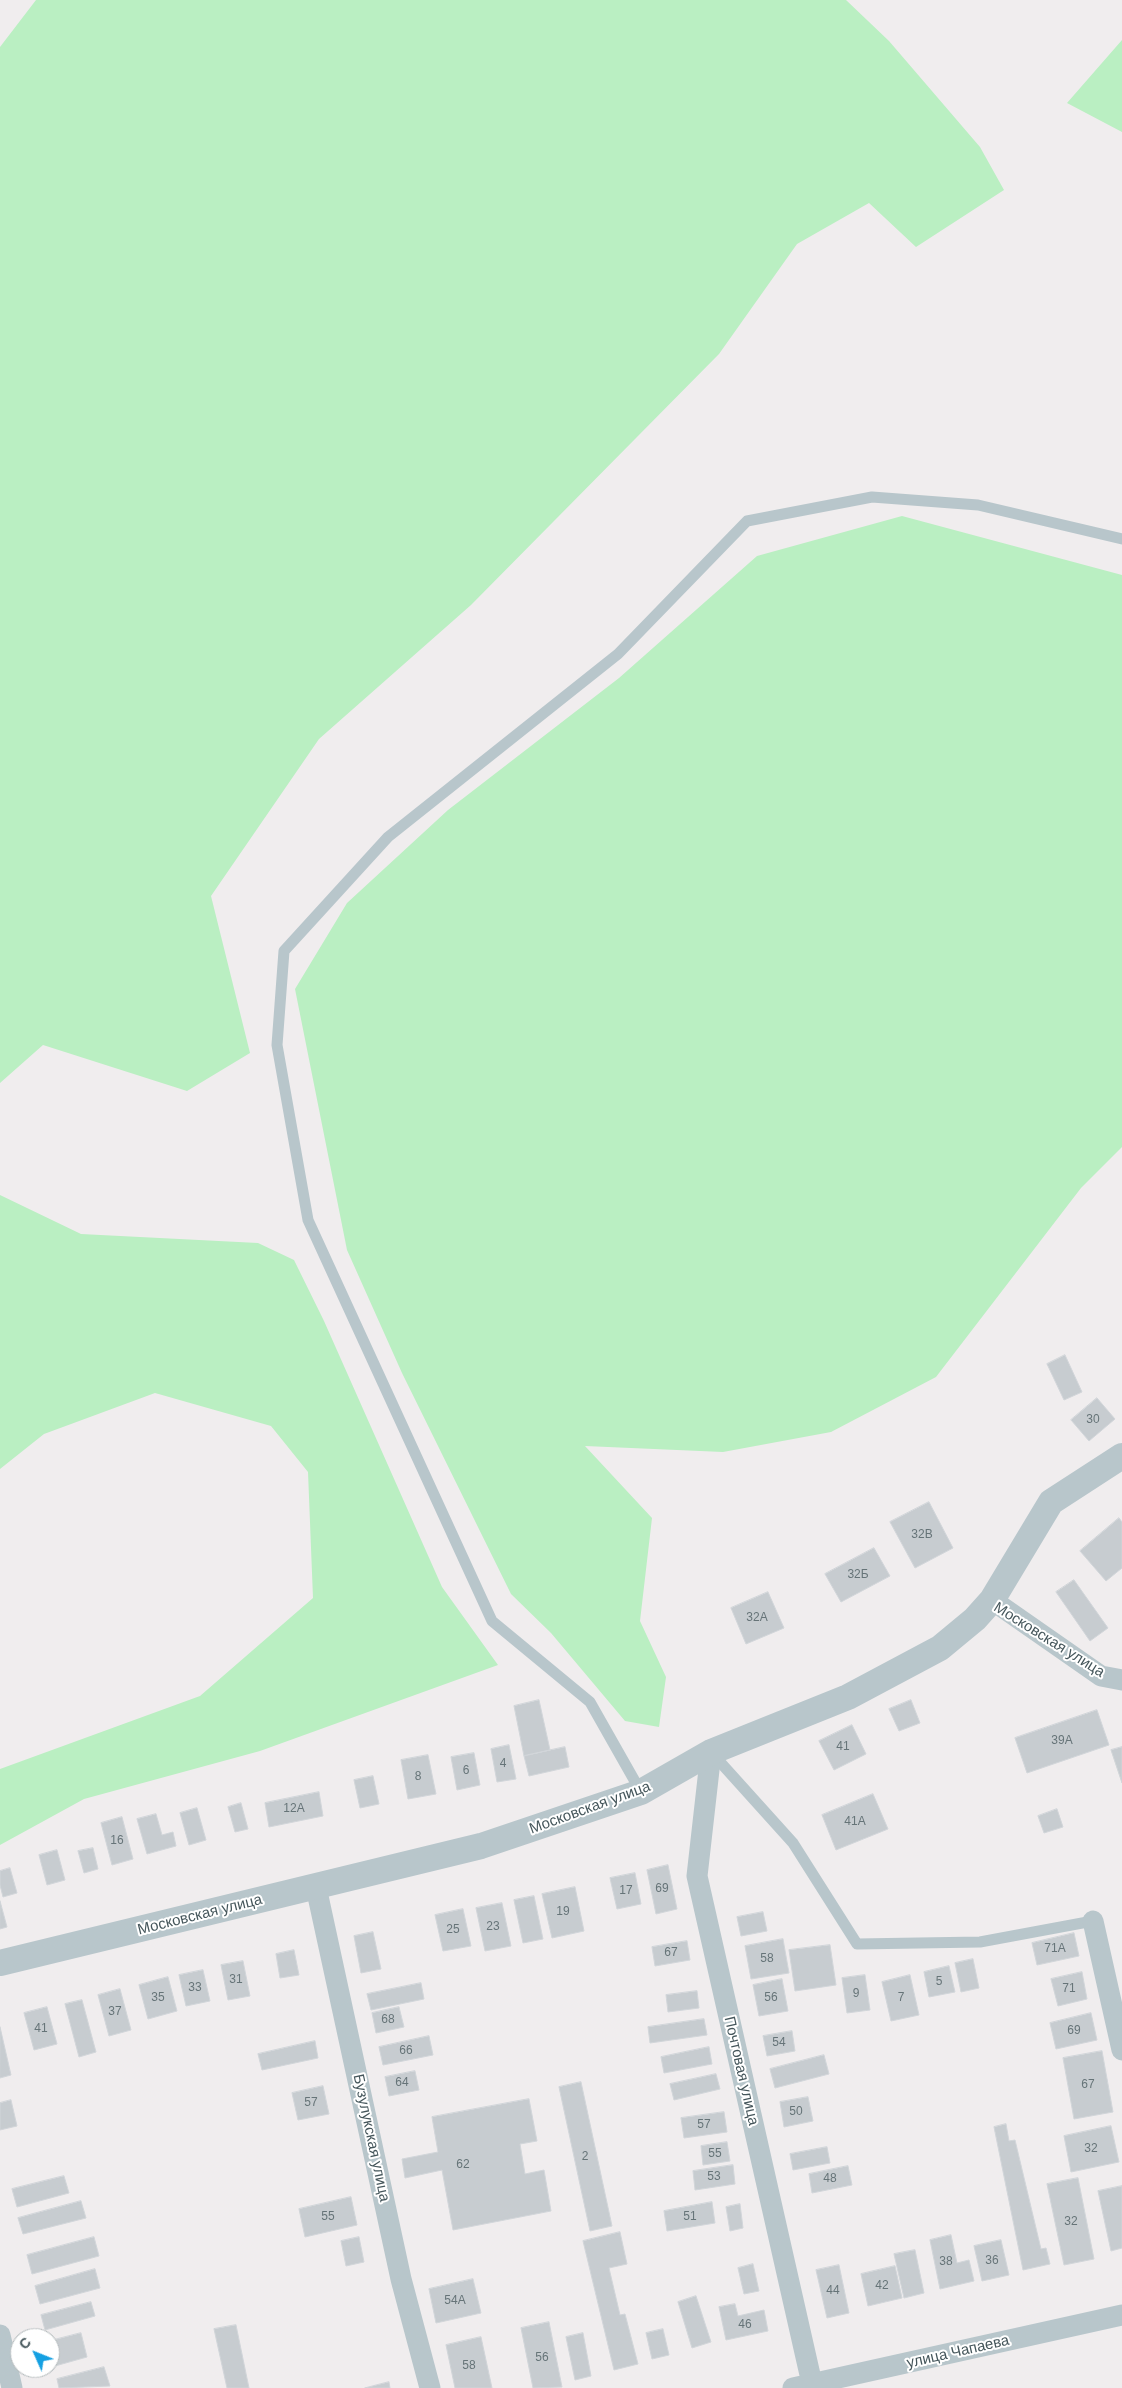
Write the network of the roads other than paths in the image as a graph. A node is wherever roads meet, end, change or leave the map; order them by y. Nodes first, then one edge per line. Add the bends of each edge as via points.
1 (1122, 539) edge
2 (1122, 1456) edge
3 (992, 1600) junction
4 (1122, 1680) edge
5 (711, 1752) junction
6 (641, 1792) junction
7 (316, 1887) junction
8 (1093, 1921) joint
9 (0, 1963) edge
10 (1122, 2050) edge
11 (1122, 2315) edge
12 (0, 2335) edge
13 (806, 2387) edge
14 (12, 2388) edge
15 (430, 2388) edge

1 - 6 lane via 978,505 872,497 747,521 618,654 388,837 284,951 276,1045 308,1220 492,1622 590,1702
2 - 3 street via 1051,1502
3 - 4 street, Московская улица via 1102,1676
3 - 5 street, Московская улица via 940,1648 848,1697
5 - 6 street, Московская улица
5 - 8 lane via 793,1843 857,1944 980,1942
5 - 13 street, Почтовая улица via 698,1876
6 - 7 street, Московская улица via 481,1846
7 - 9 street, Московская улица
7 - 15 street, Бузулукская улица via 401,2279
8 - 10 street
11 - 13 street, улица Чапаева
12 - 14 street

